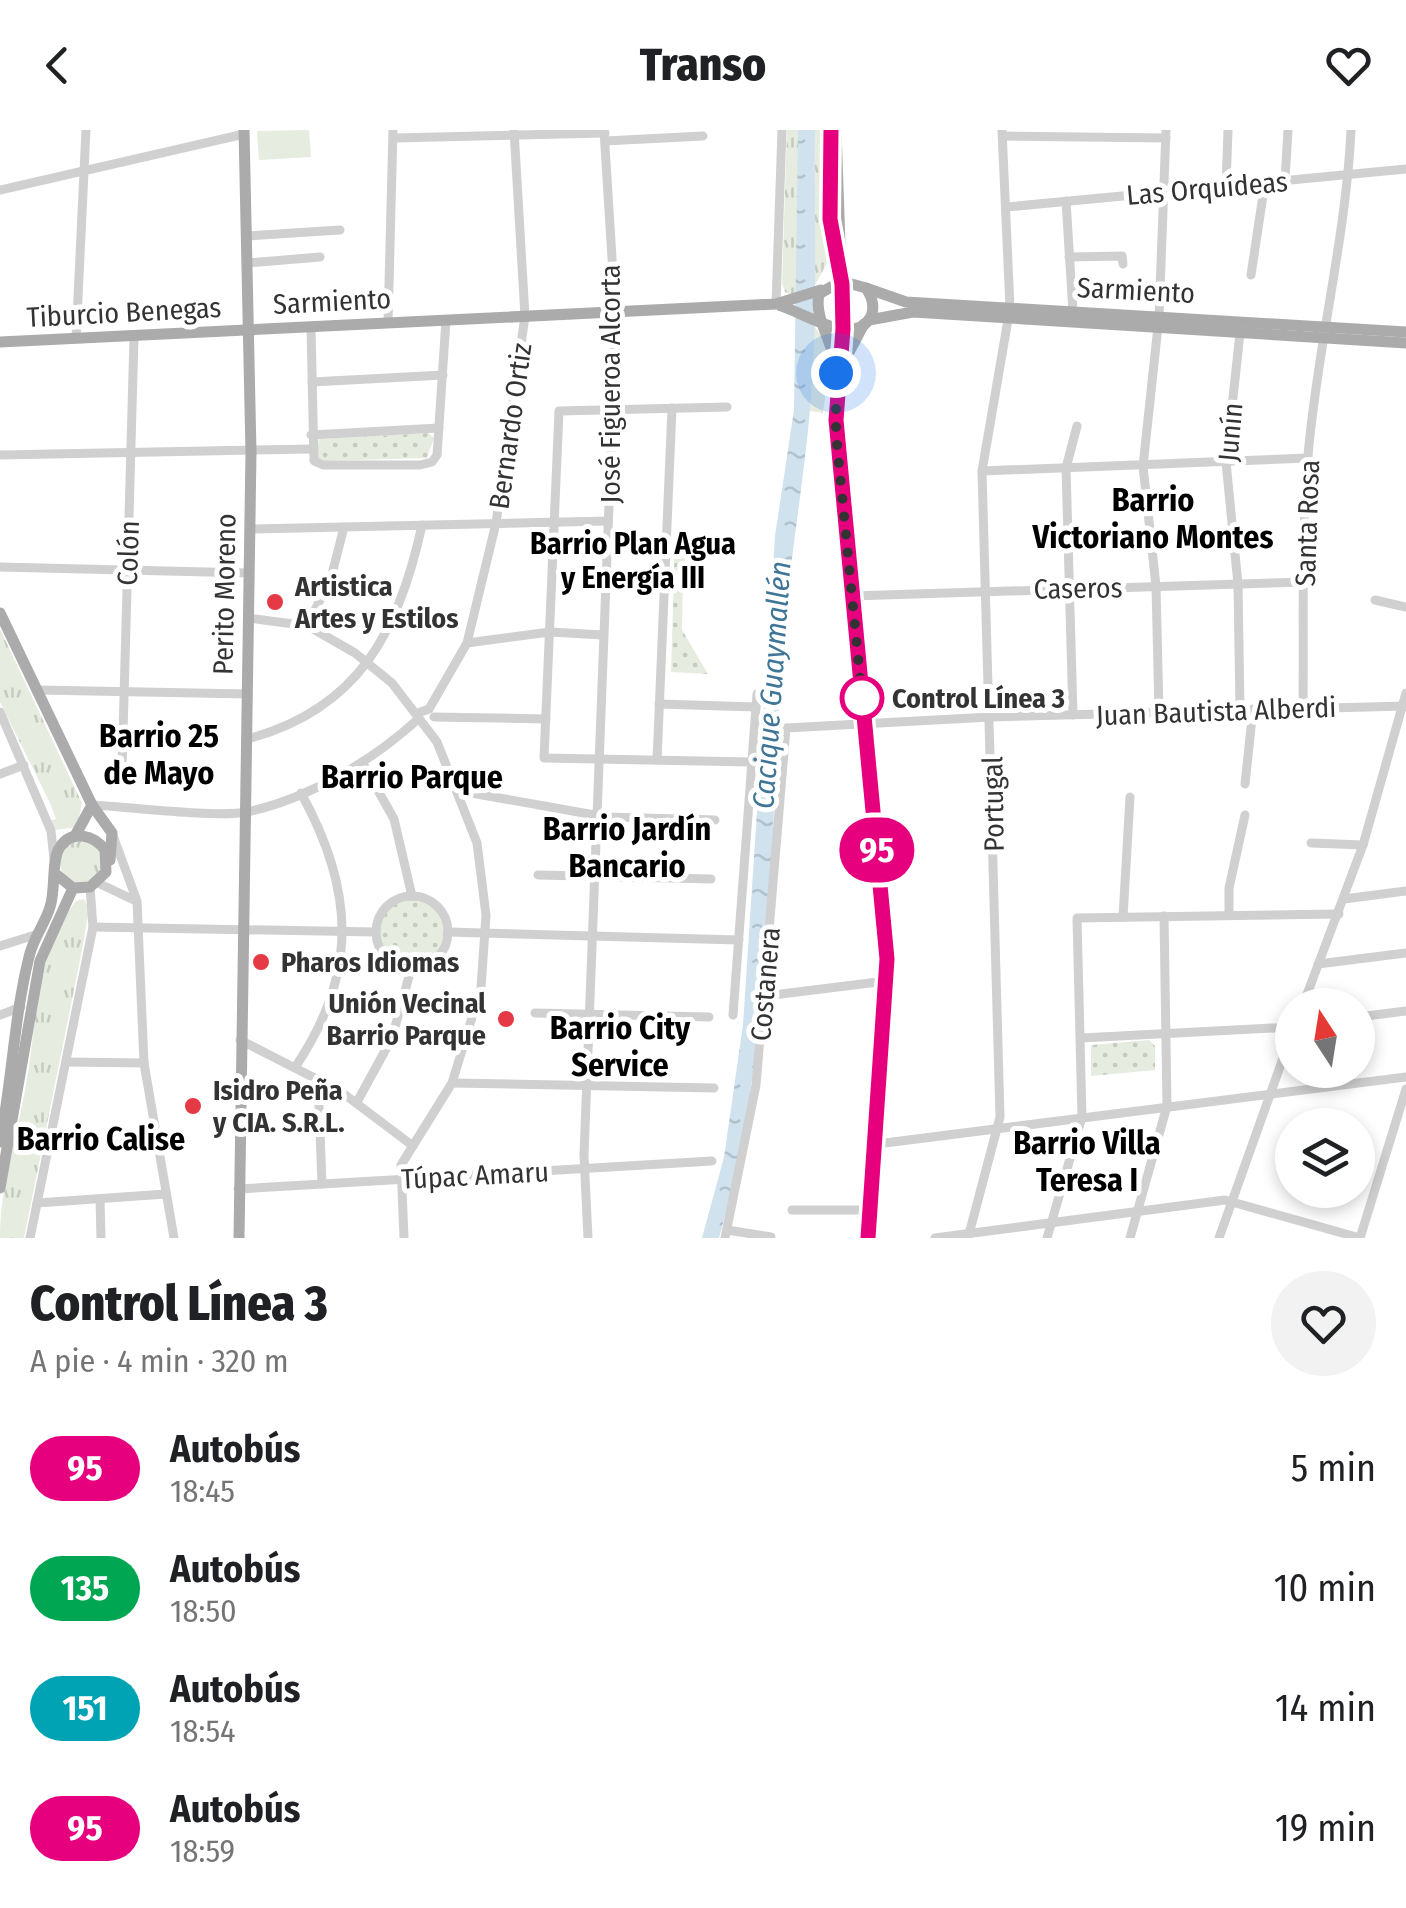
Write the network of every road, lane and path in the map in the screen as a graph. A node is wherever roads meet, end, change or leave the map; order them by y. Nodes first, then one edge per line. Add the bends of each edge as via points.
1 (86, 130) edge
2 (782, 130) edge
3 (833, 130) edge
4 (1228, 130) edge
5 (1288, 130) edge
6 (1350, 130) edge
7 (244, 132) edge
8 (1002, 133) edge
9 (394, 134) edge
10 (430, 134) edge
11 (514, 134) edge
12 (605, 134) edge
13 (1166, 134) edge
14 (703, 136) dead end
15 (1406, 169) edge
16 (84, 171) junction
17 (1349, 174) junction
18 (1285, 180) junction
19 (1265, 182) junction
20 (1226, 186) junction
21 (0, 190) edge
22 (1163, 192) junction
23 (1066, 202) junction
24 (1008, 207) junction
25 (340, 230) dead end
26 (248, 236) junction
27 (838, 253) junction
28 (320, 257) dead end
29 (1069, 257) junction
30 (248, 262) junction
31 (1123, 264) dead end
32 (1251, 275) dead end
33 (841, 280) junction
34 (863, 286) junction
35 (819, 290) junction
36 (776, 304) junction
37 (797, 305) junction
38 (615, 311) junction
39 (1073, 312) junction
40 (1009, 313) junction
41 (524, 316) junction
42 (446, 320) junction
43 (820, 320) junction
44 (867, 322) junction
45 (1158, 322) junction
46 (388, 324) junction
47 (312, 328) junction
48 (843, 329) junction
49 (250, 331) junction
50 (1322, 332) junction
51 (1406, 332) edge
52 (1240, 333) junction
53 (134, 336) junction
54 (76, 339) junction
55 (0, 342) edge
56 (1406, 343) edge
57 (443, 375) junction
58 (838, 378) junction
59 (312, 382) junction
60 (613, 406) junction
61 (727, 407) dead end
62 (672, 408) junction
63 (1076, 426) dead end
64 (438, 428) junction
65 (311, 435) junction
66 (311, 449) junction
67 (251, 452) junction
68 (130, 454) junction
69 (0, 456) edge
70 (1308, 458) junction
71 (1226, 462) junction
72 (1143, 466) junction
73 (1066, 468) junction
74 (982, 471) junction
75 (608, 521) junction
76 (555, 522) junction
77 (496, 523) junction
78 (422, 525) junction
79 (344, 527) junction
80 (250, 529) junction
81 (0, 567) edge
82 (127, 570) junction
83 (249, 573) junction
84 (606, 573) junction
85 (666, 576) junction
86 (1305, 582) junction
87 (1238, 584) junction
88 (1156, 586) junction
89 (1070, 588) junction
90 (987, 590) junction
91 (852, 596) junction
92 (1375, 600) dead end
93 (1406, 607) edge
94 (0, 612) edge
95 (248, 618) junction
96 (307, 626) junction
97 (550, 632) junction
98 (603, 635) junction
99 (467, 643) junction
100 (367, 662) junction
101 (38, 690) junction
102 (124, 690) junction
103 (1406, 693) edge
104 (248, 694) junction
105 (757, 694) dead end
106 (659, 704) junction
107 (1405, 706) edge
108 (756, 707) junction
109 (1303, 708) junction
110 (1252, 709) junction
111 (1240, 710) junction
112 (0, 712) edge
113 (1159, 712) junction
114 (1073, 715) junction
115 (425, 717) junction
116 (991, 717) junction
117 (546, 719) junction
118 (865, 722) junction
119 (786, 728) joint
120 (247, 739) junction
121 (598, 759) junction
122 (657, 760) junction
123 (362, 762) junction
124 (752, 762) junction
125 (24, 765) junction
126 (122, 769) dead end
127 (0, 774) edge
128 (1245, 784) dead end
129 (460, 792) junction
130 (302, 793) junction
131 (1130, 797) dead end
132 (92, 805) junction
133 (246, 812) junction
134 (1245, 815) dead end
135 (595, 816) junction
136 (714, 820) dead end
137 (51, 831) junction
138 (112, 832) junction
139 (73, 837) junction
140 (1310, 843) dead end
141 (1363, 844) junction
142 (54, 860) junction
143 (108, 866) junction
144 (57, 875) junction
145 (538, 875) dead end
146 (593, 876) junction
147 (711, 879) dead end
148 (94, 885) junction
149 (73, 888) junction
150 (1406, 891) edge
151 (412, 896) junction
152 (1344, 899) junction
153 (137, 901) junction
154 (1339, 914) junction
155 (1229, 915) junction
156 (1164, 916) junction
157 (1123, 917) junction
158 (93, 927) junction
159 (139, 928) junction
160 (243, 930) junction
161 (342, 931) junction
162 (375, 932) junction
163 (448, 932) junction
164 (486, 933) junction
165 (35, 934) junction
166 (592, 936) junction
167 (739, 940) junction
168 (1, 942) edge
169 (1406, 953) edge
170 (1318, 964) junction
171 (411, 969) junction
172 (886, 981) junction
173 (1309, 988) edge
174 (765, 996) junction
175 (26, 1006) junction
176 (1406, 1011) edge
177 (536, 1012) dead end
178 (0, 1014) edge
179 (589, 1014) junction
180 (734, 1015) dead end
181 (1375, 1015) edge
182 (709, 1017) dead end
183 (1275, 1030) edge
184 (1167, 1033) junction
185 (1081, 1038) junction
186 (240, 1040) junction
187 (67, 1062) junction
188 (144, 1063) junction
189 (296, 1066) junction
190 (1406, 1077) edge
191 (318, 1079) junction
192 (11, 1081) edge
193 (1275, 1081) edge
194 (452, 1084) junction
195 (587, 1087) junction
196 (714, 1088) dead end
197 (1406, 1088) edge
198 (1271, 1093) junction
199 (356, 1102) junction
200 (1167, 1106) junction
201 (1082, 1118) junction
202 (1000, 1128) junction
203 (877, 1144) junction
204 (413, 1146) junction
205 (3, 1147) edge
206 (712, 1160) dead end
207 (585, 1168) junction
208 (400, 1179) junction
209 (322, 1184) junction
210 (0, 1188) edge
211 (238, 1189) junction
212 (166, 1194) junction
213 (100, 1199) junction
214 (1232, 1201) junction
215 (38, 1203) junction
216 (792, 1210) dead end
217 (870, 1210) junction
218 (1138, 1212) junction
219 (1052, 1222) junction
220 (726, 1234) edge
221 (968, 1236) edge
222 (771, 1237) edge
223 (30, 1238) edge
224 (101, 1238) edge
225 (174, 1238) edge
226 (239, 1238) edge
227 (404, 1238) edge
228 (588, 1238) edge
229 (868, 1238) edge
230 (935, 1238) edge
231 (1047, 1238) edge
232 (1130, 1238) edge
233 (1218, 1238) edge
234 (1360, 1238) edge

1 - 16 street
2 - 36 street
3 - 27 main road
4 - 20 street
5 - 18 street
6 - 17 street, Santa Rosa
7 - 16 street
7 - 26 main road, Perito Moreno
8 - 13 street
8 - 24 street, Portugal
9 - 10 street
9 - 46 street
10 - 11 street
11 - 12 street
11 - 41 street, Bernardo Ortiz
12 - 14 street
12 - 38 street, José Figueroa Alcorta
13 - 22 street
15 - 17 street, Las Orquídeas
16 - 21 street
16 - 54 street
17 - 18 street, Las Orquídeas
17 - 50 street, Santa Rosa
18 - 19 street, Las Orquídeas
19 - 20 street, Las Orquídeas
19 - 32 street
20 - 22 street, Las Orquídeas
22 - 23 street, Las Orquídeas
22 - 45 street
23 - 24 street, Las Orquídeas
23 - 29 street
24 - 40 street, Portugal
25 - 26 street
26 - 30 main road, Perito Moreno
27 - 33 main road
27 - 34 main road
27 - 35 main road
28 - 30 street
29 - 31 street via 1122,256
29 - 39 street
30 - 49 main road, Perito Moreno
33 - 34 main road, Sarmiento
33 - 35 main road, Sarmiento
33 - 48 main road
34 - 40 main road, Sarmiento via 906,302
34 - 44 main road via 873,302
35 - 37 main road, Sarmiento
35 - 43 main road
36 - 37 main road, Sarmiento
36 - 38 main road, Sarmiento
37 - 43 main road
38 - 41 main road, Sarmiento
38 - 60 street, José Figueroa Alcorta
39 - 40 main road, Sarmiento
39 - 45 main road, Sarmiento
40 - 44 main road, Sarmiento via 897,312
40 - 45 main road, Sarmiento
40 - 74 street, Portugal
41 - 42 main road, Sarmiento
41 - 77 street, Bernardo Ortiz
42 - 46 main road, Sarmiento
42 - 57 street
43 - 48 main road
43 - 58 main road
44 - 48 main road, Sarmiento
44 - 58 main road
45 - 50 main road, Sarmiento
45 - 52 main road, Sarmiento
45 - 72 street
46 - 47 main road, Sarmiento
47 - 49 main road, Sarmiento
47 - 59 street
48 - 58 main road
49 - 53 main road, Tiburcio Benegas
49 - 67 main road, Perito Moreno
50 - 51 main road, Sarmiento
50 - 52 main road, Sarmiento
50 - 56 main road, Sarmiento
50 - 70 street, Santa Rosa
52 - 71 street, Junín
53 - 54 main road, Tiburcio Benegas
53 - 68 street, Colón
54 - 55 main road, Tiburcio Benegas
57 - 59 street
57 - 64 street
58 - 91 main road
59 - 65 street
60 - 62 street
60 - 75 street, José Figueroa Alcorta
60 - 76 street via 560,410
61 - 62 street
62 - 85 street
63 - 73 street
64 - 65 street
64 - 66 street via 432,462 323,465
65 - 66 street
66 - 67 street
67 - 68 street
67 - 80 main road, Perito Moreno
68 - 69 street
68 - 82 street, Colón
70 - 71 street
70 - 86 street, Santa Rosa
71 - 72 street
71 - 87 street, Junín
72 - 73 street
72 - 88 street
73 - 74 street
73 - 89 street
74 - 90 street, Portugal
75 - 76 street
75 - 84 street, José Figueroa Alcorta
76 - 77 street
76 - 97 street
77 - 78 street
77 - 99 street, Bernardo Ortiz
78 - 79 street
78 - 100 street via 404,588
79 - 80 street
79 - 96 street via 331,578
80 - 83 main road, Perito Moreno
81 - 82 street
82 - 83 street
82 - 102 street, Colón
83 - 95 main road, Perito Moreno
84 - 85 street
84 - 98 street, José Figueroa Alcorta
85 - 106 street
86 - 87 street, Caseros
86 - 109 street, Santa Rosa
87 - 88 street, Caseros
87 - 111 street, Junín
88 - 89 street, Caseros
88 - 113 street
89 - 90 street, Caseros
89 - 114 street
90 - 91 street, Caseros
90 - 116 street, Portugal
91 - 118 main road
92 - 93 street
94 - 101 main road
95 - 96 street
95 - 104 main road, Perito Moreno
96 - 100 street
97 - 98 street
97 - 99 street
97 - 117 street
98 - 121 street, José Figueroa Alcorta
99 - 115 street, Bernardo Ortiz
100 - 115 street
100 - 120 street via 324,708
101 - 102 street
101 - 132 main road
102 - 104 street
102 - 126 street, Colón
103 - 107 street
104 - 120 main road, Perito Moreno
105 - 108 street
106 - 108 street
106 - 122 street
107 - 109 street, Juan Bautista Alberdi
107 - 141 street
108 - 124 street
109 - 110 street, Juan Bautista Alberdi
110 - 111 street, Juan Bautista Alberdi
110 - 128 street
111 - 113 street, Juan Bautista Alberdi
112 - 125 street
113 - 114 street, Juan Bautista Alberdi
114 - 116 street, Juan Bautista Alberdi
115 - 117 street
115 - 123 street, Bernardo Ortiz
115 - 129 street
116 - 118 street, Juan Bautista Alberdi
116 - 202 street, Portugal
117 - 121 street via 544,758
118 - 119 street, Juan Bautista Alberdi
118 - 172 main road
119 - 174 street, Costanera
120 - 133 main road, Perito Moreno
121 - 122 street
121 - 135 street, José Figueroa Alcorta
122 - 124 street
123 - 130 street, Bernardo Ortiz
123 - 151 street via 394,819
124 - 167 street
125 - 127 street
125 - 137 street
129 - 135 street
129 - 164 street via 480,856
130 - 133 street, Bernardo Ortiz
130 - 161 street via 334,861
131 - 157 street
132 - 133 street
132 - 138 main road
132 - 139 main road
133 - 160 main road, Perito Moreno
134 - 155 street via 1228,888
135 - 136 street
135 - 146 street, José Figueroa Alcorta
137 - 139 street
137 - 142 street
138 - 143 main road
138 - 153 street
139 - 142 main road
139 - 143 main road via 101,844
140 - 141 street
141 - 152 street
142 - 144 main road
143 - 148 main road
144 - 149 main road
144 - 165 main road via 50,909
145 - 146 street
146 - 147 street
146 - 166 street, José Figueroa Alcorta
148 - 149 main road
148 - 153 street
148 - 158 street
149 - 175 main road via 46,939
150 - 152 street
151 - 162 street via 390,903
151 - 163 street via 438,907
152 - 154 street
153 - 159 street
154 - 155 street
154 - 170 street
155 - 156 street
156 - 157 street
156 - 184 street
157 - 185 street via 1077,918
158 - 159 street
158 - 187 street
159 - 160 street
159 - 188 street
160 - 161 street
160 - 186 main road, Perito Moreno
161 - 162 street
161 - 189 street via 334,994
162 - 171 street via 390,962
163 - 164 street
163 - 171 street via 433,962
164 - 166 street
164 - 194 street via 478,1003
165 - 168 street
165 - 175 main road
166 - 167 street
166 - 179 street, José Figueroa Alcorta
167 - 180 street
169 - 170 street
170 - 173 street
171 - 199 street via 389,1046
172 - 174 street
172 - 203 main road
174 - 220 street, Costanera via 751,1122
175 - 178 street
175 - 192 main road
176 - 181 street
177 - 179 street
179 - 182 street
179 - 195 street, José Figueroa Alcorta
183 - 184 street
184 - 185 street
184 - 200 street
185 - 201 street
186 - 189 street
186 - 211 main road, Perito Moreno
187 - 188 street
187 - 215 street
188 - 212 street
189 - 191 street
190 - 198 street
191 - 199 street
191 - 209 street
192 - 205 main road
193 - 198 street
194 - 195 street
194 - 204 street
195 - 196 street
195 - 207 street, José Figueroa Alcorta
197 - 234 street
198 - 200 street
198 - 214 street
199 - 204 street
200 - 201 street
200 - 218 street
201 - 202 street
201 - 219 street
202 - 203 street
202 - 221 street, Portugal
203 - 217 main road
204 - 208 street
205 - 210 main road
206 - 207 street, Túpac Amaru
207 - 208 street, Túpac Amaru
207 - 228 street, José Figueroa Alcorta
208 - 209 street, Túpac Amaru
208 - 227 street
209 - 211 street, Túpac Amaru
211 - 226 main road, Perito Moreno
212 - 213 street
212 - 225 street
213 - 215 street
213 - 224 street
214 - 218 street
214 - 233 street
214 - 234 street
215 - 223 street
216 - 217 street
217 - 229 main road
218 - 219 street
218 - 232 street
219 - 221 street
219 - 231 street
220 - 222 street
221 - 230 street

